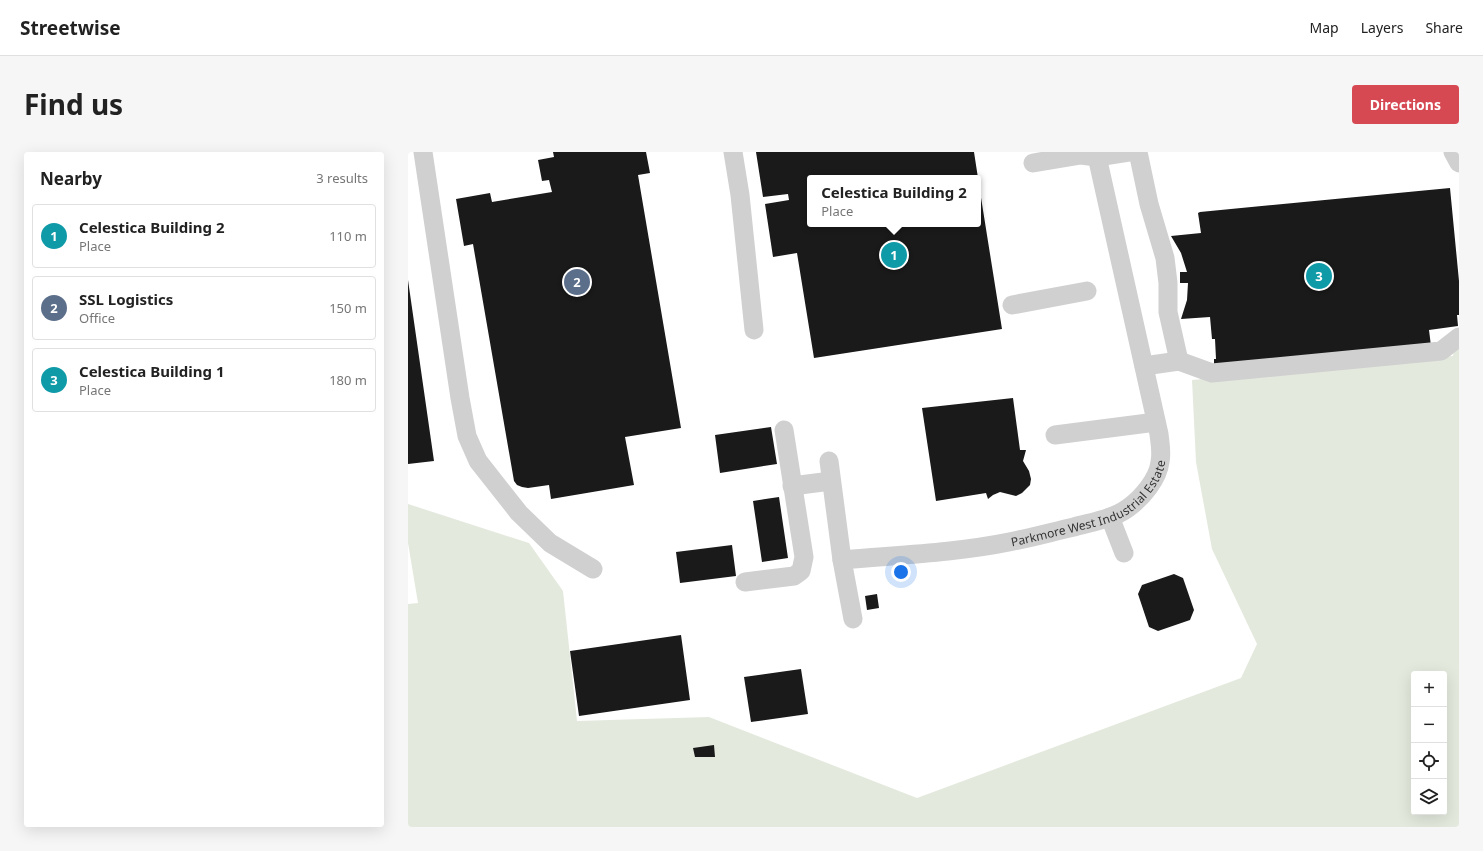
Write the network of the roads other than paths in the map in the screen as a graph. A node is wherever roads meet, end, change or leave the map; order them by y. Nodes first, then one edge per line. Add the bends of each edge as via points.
1 (423, 152) edge
2 (733, 152) edge
3 (1129, 152) edge
4 (1138, 152) edge
5 (1454, 152) edge
6 (1097, 155) edge
7 (1033, 163) dead end
8 (1459, 163) edge
9 (1087, 291) dead end
10 (1012, 305) dead end
11 (754, 330) dead end
12 (1459, 337) edge
13 (1179, 361) junction
14 (1144, 366) junction
15 (1156, 422) junction
16 (784, 430) dead end
17 (1055, 435) dead end
18 (829, 461) dead end
19 (831, 481) junction
20 (792, 486) junction
21 (1110, 517) junction
22 (1124, 553) dead end
23 (842, 560) junction
24 (593, 569) dead end
25 (745, 582) dead end
26 (853, 619) dead end

1 - 24 street via 460,398 468,436 478,461 519,513 550,543
2 - 11 street
3 - 6 street
4 - 13 street via 1149,204 1165,258 1168,312
5 - 8 street
6 - 7 street
6 - 14 street, Parkmore West Industrial Estate
9 - 10 street
12 - 13 street via 1441,351 1212,373
13 - 14 street
14 - 15 street, Parkmore West Industrial Estate
15 - 17 street
15 - 21 street, Parkmore West Industrial Estate via 1161,450 1155,476 1138,501
16 - 20 street
18 - 19 street
19 - 20 street
19 - 23 street
20 - 25 street via 804,557 801,571 794,576
21 - 22 street
21 - 23 street, Parkmore West Industrial Estate via 1007,543
23 - 26 street

